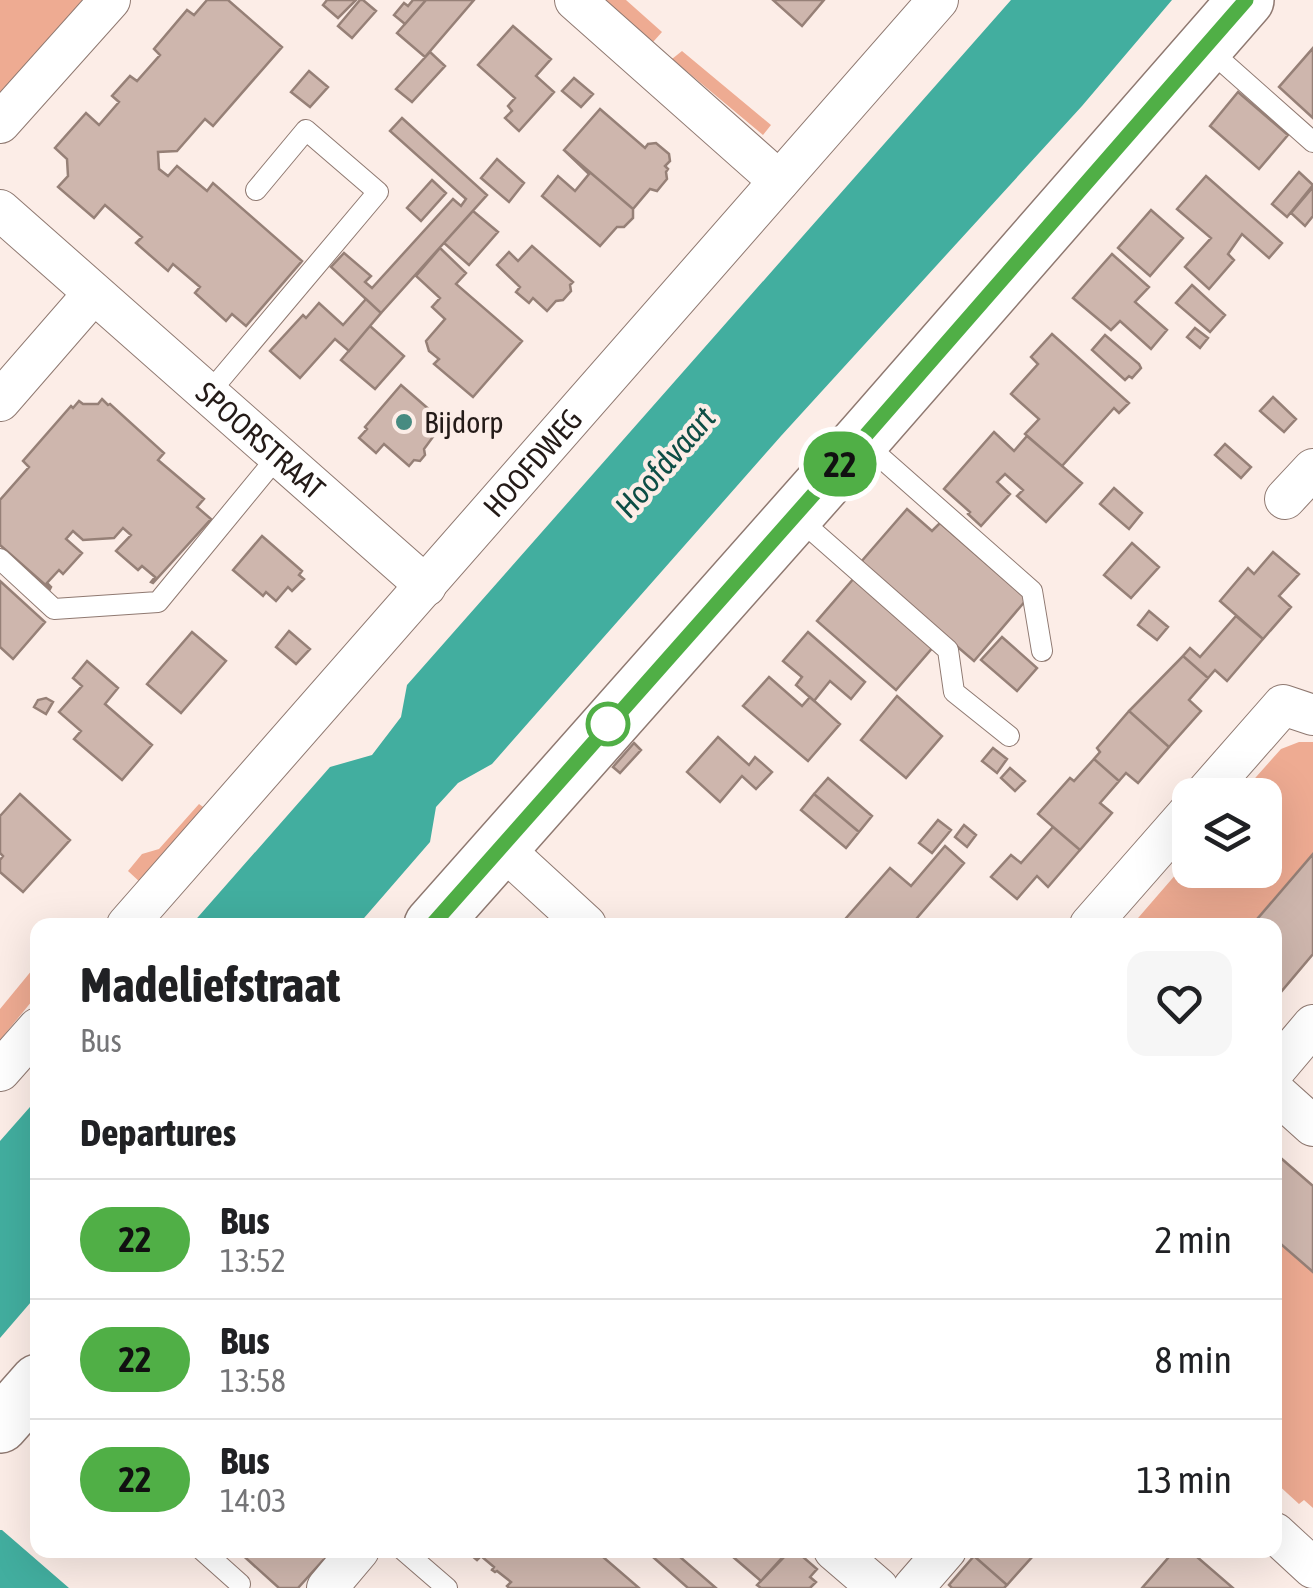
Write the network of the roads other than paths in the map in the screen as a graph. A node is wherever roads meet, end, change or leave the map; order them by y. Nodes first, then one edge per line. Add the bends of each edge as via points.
1 (110, 0) edge
2 (576, 0) edge
3 (938, 0) edge
4 (1246, 0) edge
5 (1206, 46) junction
6 (0, 123) edge
7 (1313, 142) edge
8 (779, 181) junction
9 (256, 190) dead end
10 (0, 210) edge
11 (92, 294) junction
12 (208, 394) junction
13 (0, 401) edge
14 (861, 440) junction
15 (278, 456) junction
16 (1313, 469) edge
17 (1285, 500) dead end
18 (795, 515) junction
19 (0, 560) edge
20 (426, 586) junction
21 (1042, 651) dead end
22 (1313, 716) edge
23 (1009, 736) dead end
24 (1219, 778) edge
25 (1172, 832) edge
26 (500, 846) junction
27 (133, 918) edge
28 (438, 918) edge
29 (578, 918) edge
30 (1096, 918) edge
31 (1313, 1026) edge
32 (30, 1037) edge
33 (1282, 1062) edge
34 (0, 1070) edge
35 (1282, 1098) edge
36 (1313, 1126) edge
37 (30, 1391) edge
38 (0, 1425) edge
39 (1282, 1539) edge
40 (211, 1558) edge
41 (352, 1558) edge
42 (413, 1558) edge
43 (843, 1558) edge
44 (939, 1558) edge
45 (1313, 1568) edge
46 (240, 1584) dead end
47 (327, 1588) edge
48 (447, 1588) edge
49 (878, 1588) edge
50 (912, 1588) edge

1 - 6 street
2 - 8 street
3 - 8 street, HOOFDWEG
4 - 5 street
5 - 7 lane
5 - 14 street
8 - 20 street, HOOFDWEG
9 - 12 lane via 306,130 378,192
10 - 11 street, SPOORSTRAAT
11 - 12 street, SPOORSTRAAT
11 - 13 street
12 - 15 street, SPOORSTRAAT
14 - 18 street
14 - 21 lane via 1032,591
15 - 19 lane via 158,602 54,608
15 - 20 street, SPOORSTRAAT
16 - 17 street
18 - 23 lane via 948,650 954,692
18 - 26 street
20 - 27 street, HOOFDWEG
22 - 24 street via 1282,706
25 - 30 street
26 - 28 street
26 - 29 street
31 - 33 street
32 - 34 street
35 - 36 street
37 - 38 street
39 - 45 street
40 - 46 lane
41 - 47 street
42 - 48 lane
43 - 49 street
44 - 50 street

